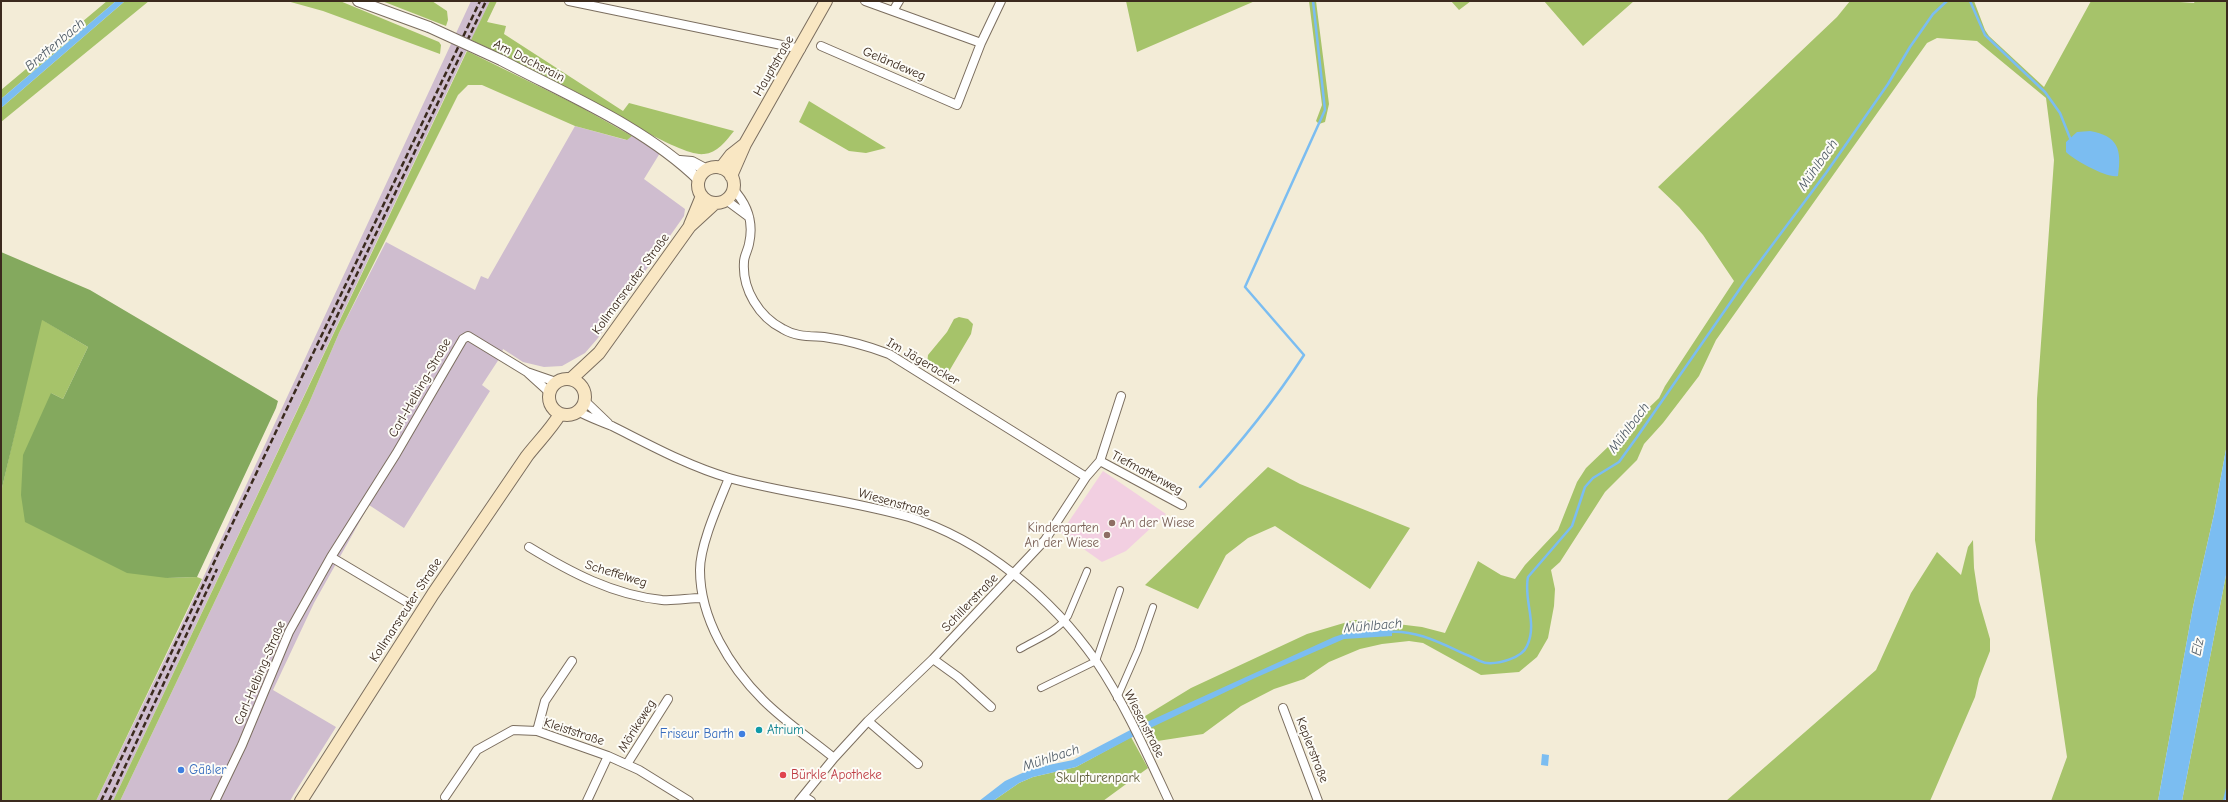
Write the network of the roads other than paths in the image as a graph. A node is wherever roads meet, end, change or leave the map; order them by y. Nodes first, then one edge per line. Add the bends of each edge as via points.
1 (358, 1) edge
2 (569, 1) edge
3 (826, 1) edge
4 (865, 1) edge
5 (899, 1) edge
6 (1000, 1) edge
7 (893, 11) junction
8 (980, 43) junction
9 (820, 46) dead end
10 (801, 49) junction
11 (745, 144) junction
12 (721, 168) junction
13 (703, 175) junction
14 (731, 176) junction
15 (733, 189) junction
16 (702, 196) junction
17 (720, 202) junction
18 (749, 217) junction
19 (690, 226) junction
20 (576, 382) junction
21 (553, 387) junction
22 (1121, 396) dead end
23 (582, 406) junction
24 (557, 411) junction
25 (610, 425) junction
26 (1100, 461) junction
27 (1086, 477) junction
28 (729, 478) junction
29 (1182, 506) dead end
30 (529, 547) dead end
31 (331, 557) junction
32 (1087, 570) dead end
33 (1014, 574) junction
34 (1120, 590) dead end
35 (702, 598) junction
36 (410, 604) dead end
37 (1153, 607) dead end
38 (1064, 622) junction
39 (1020, 649) dead end
40 (933, 659) junction
41 (572, 661) dead end
42 (1096, 661) junction
43 (1041, 688) dead end
44 (1117, 698) junction
45 (668, 700) dead end
46 (991, 707) dead end
47 (1283, 708) dead end
48 (868, 721) junction
49 (537, 731) junction
50 (608, 756) junction
51 (834, 758) junction
52 (627, 764) junction
53 (918, 764) dead end
54 (445, 797) dead end
55 (801, 798) edge
56 (215, 801) edge
57 (301, 801) edge
58 (587, 801) edge
59 (689, 801) edge
60 (811, 801) edge
61 (1169, 801) edge
62 (1318, 801) edge

1 - 13 street, Am Dachsrain, bridge via 429,27 501,60 638,133 680,161 692,162
2 - 10 street
3 - 10 main road, Hauptstraße
4 - 7 street
5 - 7 street
6 - 8 street
7 - 8 street
8 - 9 street, Geländeweg via 957,105
10 - 11 main road, Hauptstraße
11 - 12 main road, Hauptstraße via 731,155
11 - 14 main road, Hauptstraße
12 - 13 main road
12 - 14 main road
13 - 16 main road via 699,188
14 - 15 main road
15 - 17 main road
15 - 18 street, Im Jägeracker via 744,201
16 - 17 main road via 709,202
16 - 19 main road, Kollmarsreuter Straße
17 - 18 street
17 - 19 main road, Kollmarsreuter Straße
18 - 27 street, Im Jägeracker via 751,237 744,260 748,289 756,306 783,330 802,336 825,337 868,346 889,354
19 - 20 main road, Kollmarsreuter Straße
20 - 21 main road via 564,379
20 - 23 main road via 585,392
21 - 24 main road via 550,402
21 - 31 street, Carl-Helbing-Straße via 468,336 463,339 396,454
22 - 26 street, Schillerstraße
23 - 24 main road via 570,415
23 - 25 street, Wiesenstraße
23 - 25 street, Wiesenstraße via 590,419
24 - 57 main road, Kollmarsreuter Straße via 553,425 540,438 433,594
25 - 28 street, Wiesenstraße via 660,451
26 - 27 street, Schillerstraße
26 - 29 street, Tiefmattenweg
27 - 33 street, Schillerstraße via 1045,540
28 - 33 street, Wiesenstraße via 918,520 957,536
28 - 35 street via 715,513 702,559
30 - 35 street, Scheffelweg via 582,578 623,592 663,600
31 - 36 street
31 - 56 street, Carl-Helbing-Straße via 289,632 242,745
32 - 38 street
33 - 38 street, Wiesenstraße
33 - 40 street, Schillerstraße
34 - 42 street
35 - 51 street via 720,641 739,673 764,701
37 - 44 street
38 - 39 street
38 - 42 street, Wiesenstraße
40 - 46 street via 958,677
40 - 48 street, Schillerstraße
41 - 49 street via 545,701
42 - 43 street
42 - 44 street, Wiesenstraße
44 - 61 street, Wiesenstraße
45 - 52 street, Mörikeweg
47 - 62 street, Keplerstraße
48 - 51 street, Schillerstraße
48 - 53 street
49 - 50 street, Kleiststraße
49 - 54 street, Kleiststraße via 513,730 477,750
50 - 52 street, Kleiststraße
50 - 58 street
51 - 55 street, Schillerstraße
52 - 59 street, Kleiststraße
55 - 60 street

